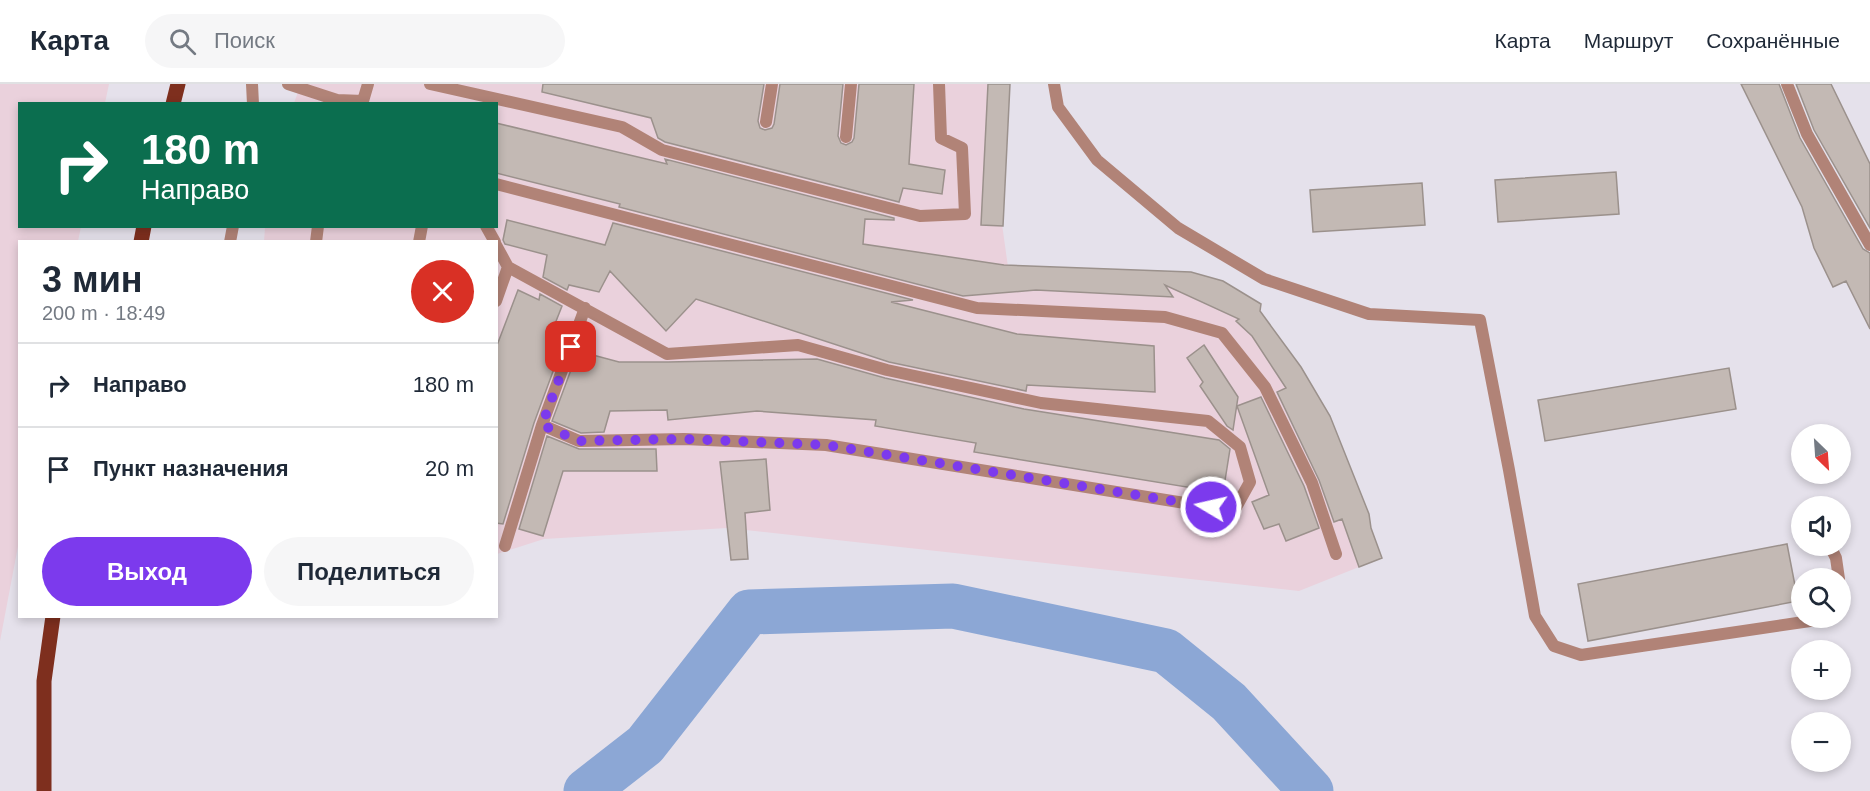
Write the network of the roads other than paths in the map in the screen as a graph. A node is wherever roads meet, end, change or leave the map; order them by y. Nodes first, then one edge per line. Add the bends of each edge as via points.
1 (178, 84) edge
2 (252, 84) edge
3 (288, 84) edge
4 (368, 84) edge
5 (430, 84) edge
6 (772, 84) edge
7 (851, 84) edge
8 (939, 84) edge
9 (1054, 84) edge
10 (1787, 84) edge
11 (174, 102) edge
12 (253, 102) edge
13 (337, 102) edge
14 (766, 122) dead end
15 (846, 137) dead end
16 (498, 185) edge
17 (1870, 245) edge
18 (498, 247) edge
19 (508, 267) junction
20 (498, 295) edge
21 (585, 308) junction
22 (542, 425) junction
23 (505, 546) dead end
24 (1336, 554) dead end
25 (53, 618) edge
26 (1791, 624) edge
27 (44, 791) edge

1 - 11 main road
2 - 12 lane
3 - 13 lane
4 - 13 lane via 363,101
5 - 8 lane via 622,128 662,150 920,216 965,214 962,148 941,138
6 - 14 lane
7 - 15 lane
9 - 26 lane via 1058,107 1097,159 1178,228 1264,279 1369,314 1480,320 1535,616 1554,646 1581,655
10 - 17 lane via 1807,134
16 - 24 lane via 977,308 1165,317 1221,333 1265,387 1312,483
18 - 19 lane
19 - 20 lane
19 - 21 lane
21 - 22 lane
21 - 22 lane via 667,354 798,345 887,370 1041,403 1208,421 1240,447 1250,482 1234,511 826,445 684,439 579,441
22 - 23 lane
25 - 27 main road via 44,681

